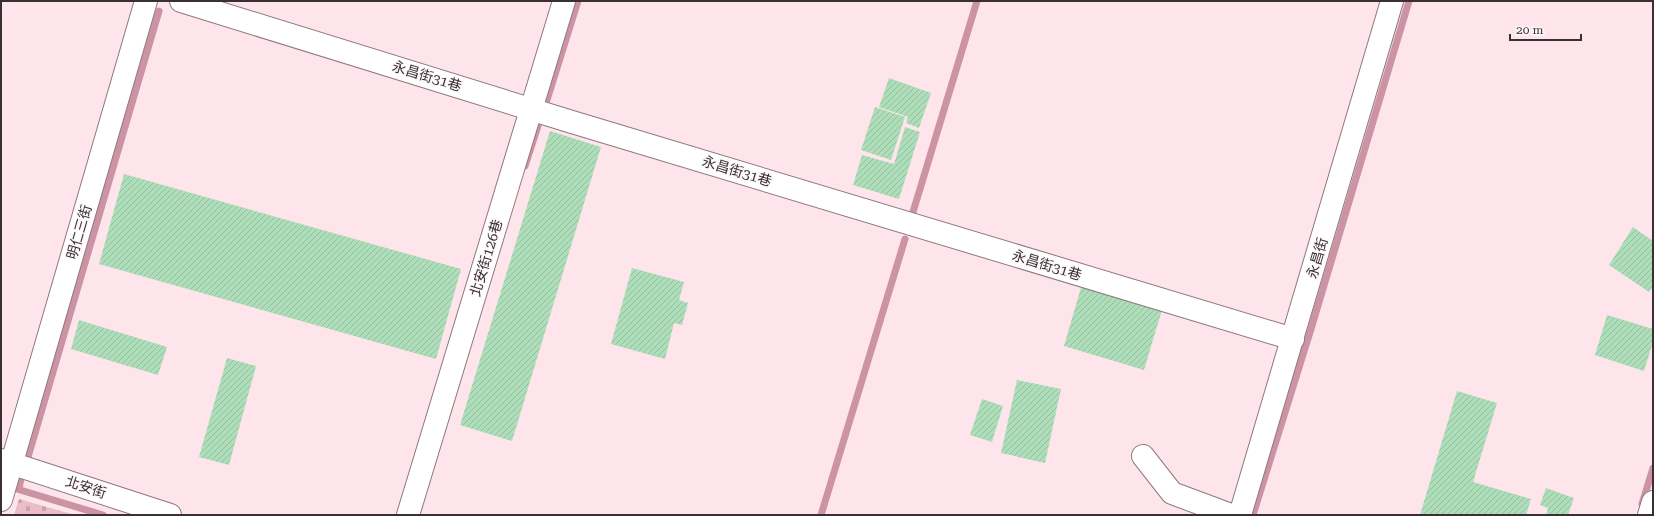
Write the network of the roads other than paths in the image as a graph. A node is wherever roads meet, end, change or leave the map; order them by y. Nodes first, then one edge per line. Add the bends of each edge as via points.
1 (146, 1) edge
2 (181, 1) edge
3 (564, 1) edge
4 (1392, 1) edge
5 (531, 108) junction
6 (1293, 339) junction
7 (1143, 456) dead end
8 (7, 462) edge
9 (1, 500) edge
10 (1653, 502) edge
11 (170, 515) edge
12 (408, 515) edge
13 (1231, 515) edge
14 (1240, 515) edge
15 (1649, 515) edge

1 - 8 street, 明仁三街
2 - 5 street, 永昌街31巷
3 - 5 street, 北安街126巷
4 - 6 street, 永昌街
5 - 6 street, 永昌街31巷
5 - 12 street, 北安街126巷
6 - 14 street, 永昌街
7 - 13 street via 1172,493
8 - 9 street, 明仁三街
8 - 11 street, 北安街
10 - 15 street

